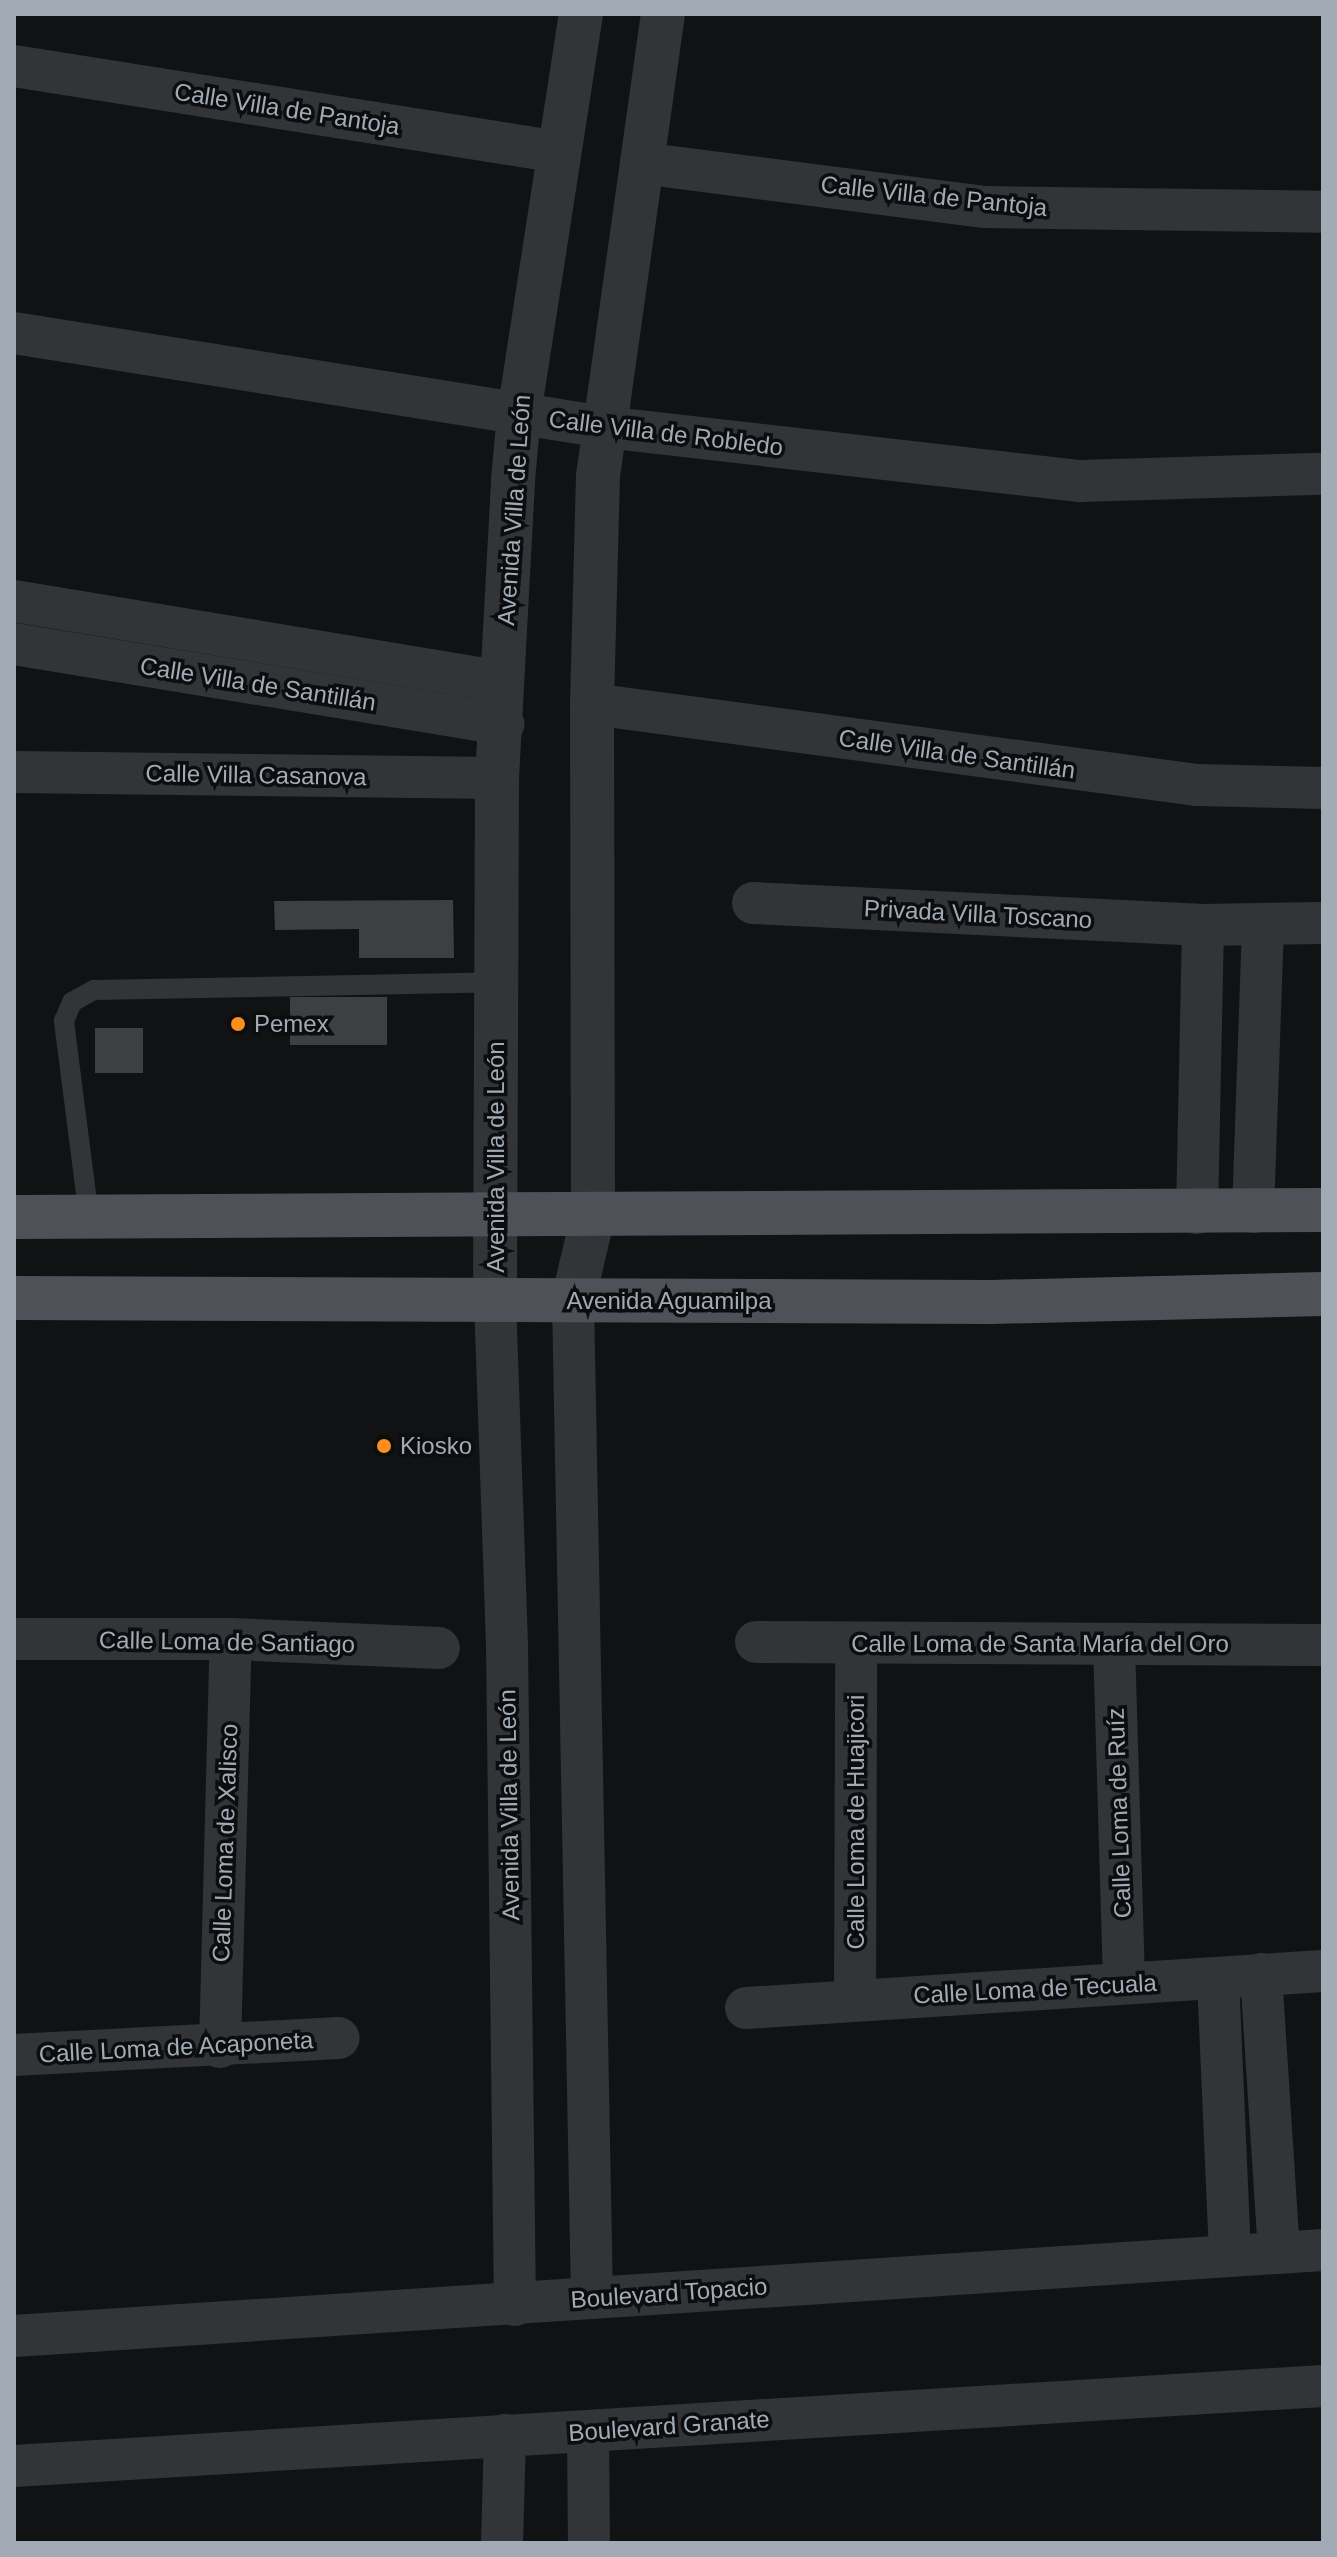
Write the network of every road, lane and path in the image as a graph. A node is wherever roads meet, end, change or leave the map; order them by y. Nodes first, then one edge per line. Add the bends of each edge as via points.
1 (581, 14) edge
2 (663, 14) edge
3 (14, 66) edge
4 (559, 152) junction
5 (641, 163) junction
6 (1323, 212) edge
7 (14, 333) edge
8 (519, 414) junction
9 (604, 427) junction
10 (1323, 474) edge
11 (14, 601) edge
12 (14, 644) edge
13 (503, 703) junction
14 (592, 704) junction
15 (14, 772) edge
16 (497, 778) junction
17 (1323, 788) edge
18 (753, 903) dead end
19 (1323, 923) edge
20 (1263, 924) junction
21 (1203, 925) junction
22 (497, 982) junction
23 (1323, 1210) edge
24 (1253, 1212) junction
25 (1197, 1213) junction
26 (496, 1216) junction
27 (593, 1216) junction
28 (14, 1217) edge
29 (89, 1217) junction
30 (1323, 1294) edge
31 (14, 1298) edge
32 (495, 1300) junction
33 (573, 1300) junction
34 (14, 1639) edge
35 (231, 1639) junction
36 (756, 1642) dead end
37 (856, 1644) junction
38 (1114, 1644) junction
39 (1323, 1645) edge
40 (439, 1648) dead end
41 (1323, 1971) edge
42 (1261, 1974) junction
43 (1218, 1979) junction
44 (1124, 1983) junction
45 (855, 1999) junction
46 (746, 2008) dead end
47 (339, 2038) dead end
48 (220, 2047) junction
49 (14, 2055) edge
50 (1323, 2250) edge
51 (1279, 2252) junction
52 (1230, 2255) junction
53 (592, 2298) junction
54 (515, 2305) junction
55 (14, 2336) edge
56 (1323, 2386) edge
57 (588, 2433) junction
58 (505, 2435) junction
59 (14, 2466) edge
60 (502, 2543) edge
61 (589, 2543) edge

1 - 4 street, Avenida Villa de León
2 - 5 street
3 - 4 street, Calle Villa de Pantoja
4 - 8 street, Avenida Villa de León
5 - 6 street, Calle Villa de Pantoja via 985,207
5 - 9 street
7 - 8 street, Calle Villa de Robledo
8 - 9 street, Calle Villa de Robledo
8 - 13 street, Avenida Villa de León
9 - 10 street, Calle Villa de Robledo via 1080,481
9 - 14 street
11 - 13 street, Calle Villa de Santillán
12 - 13 street, Calle Villa de Santillán
13 - 16 street, Avenida Villa de León
14 - 17 street, Calle Villa de Santillán via 1197,785
14 - 27 street
15 - 16 street, Calle Villa Casanova
16 - 22 street, Avenida Villa de León
18 - 21 street, Privada Villa Toscano
19 - 20 street, Privada Villa Toscano
20 - 21 street, Privada Villa Toscano
20 - 24 street
21 - 25 street
22 - 26 street, Avenida Villa de León
22 - 29 lane via 94,990 72,1002 64,1021
23 - 24 main road
24 - 25 main road
25 - 27 main road
26 - 27 main road
26 - 29 main road
26 - 32 street, Avenida Villa de León
27 - 33 street
28 - 29 main road
30 - 33 main road, Avenida Aguamilpa via 991,1302
31 - 32 main road, Avenida Aguamilpa
32 - 33 main road, Avenida Aguamilpa
32 - 54 street, Avenida Villa de León via 507,1645
33 - 53 street
34 - 35 street, Calle Loma de Santiago
35 - 40 street, Calle Loma de Santiago
35 - 48 street, Calle Loma de Xalisco
36 - 37 street, Calle Loma de Santa María del Oro
37 - 38 street, Calle Loma de Santa María del Oro
37 - 45 street, Calle Loma de Huajicori
38 - 39 street, Calle Loma de Santa María del Oro
38 - 44 street, Calle Loma de Ruíz
41 - 42 street, Calle Loma de Tecuala
42 - 43 street, Calle Loma de Tecuala
42 - 51 street
43 - 44 street, Calle Loma de Tecuala
43 - 52 street
44 - 45 street, Calle Loma de Tecuala
45 - 46 street, Calle Loma de Tecuala
47 - 48 street, Calle Loma de Acaponeta
48 - 49 street, Calle Loma de Acaponeta
50 - 51 street, Boulevard Topacio
51 - 52 street, Boulevard Topacio
52 - 53 street, Boulevard Topacio
53 - 54 street, Boulevard Topacio
54 - 55 street, Boulevard Topacio
56 - 57 street, Boulevard Granate
57 - 58 street, Boulevard Granate
57 - 61 street
58 - 59 street, Boulevard Granate
58 - 60 street

